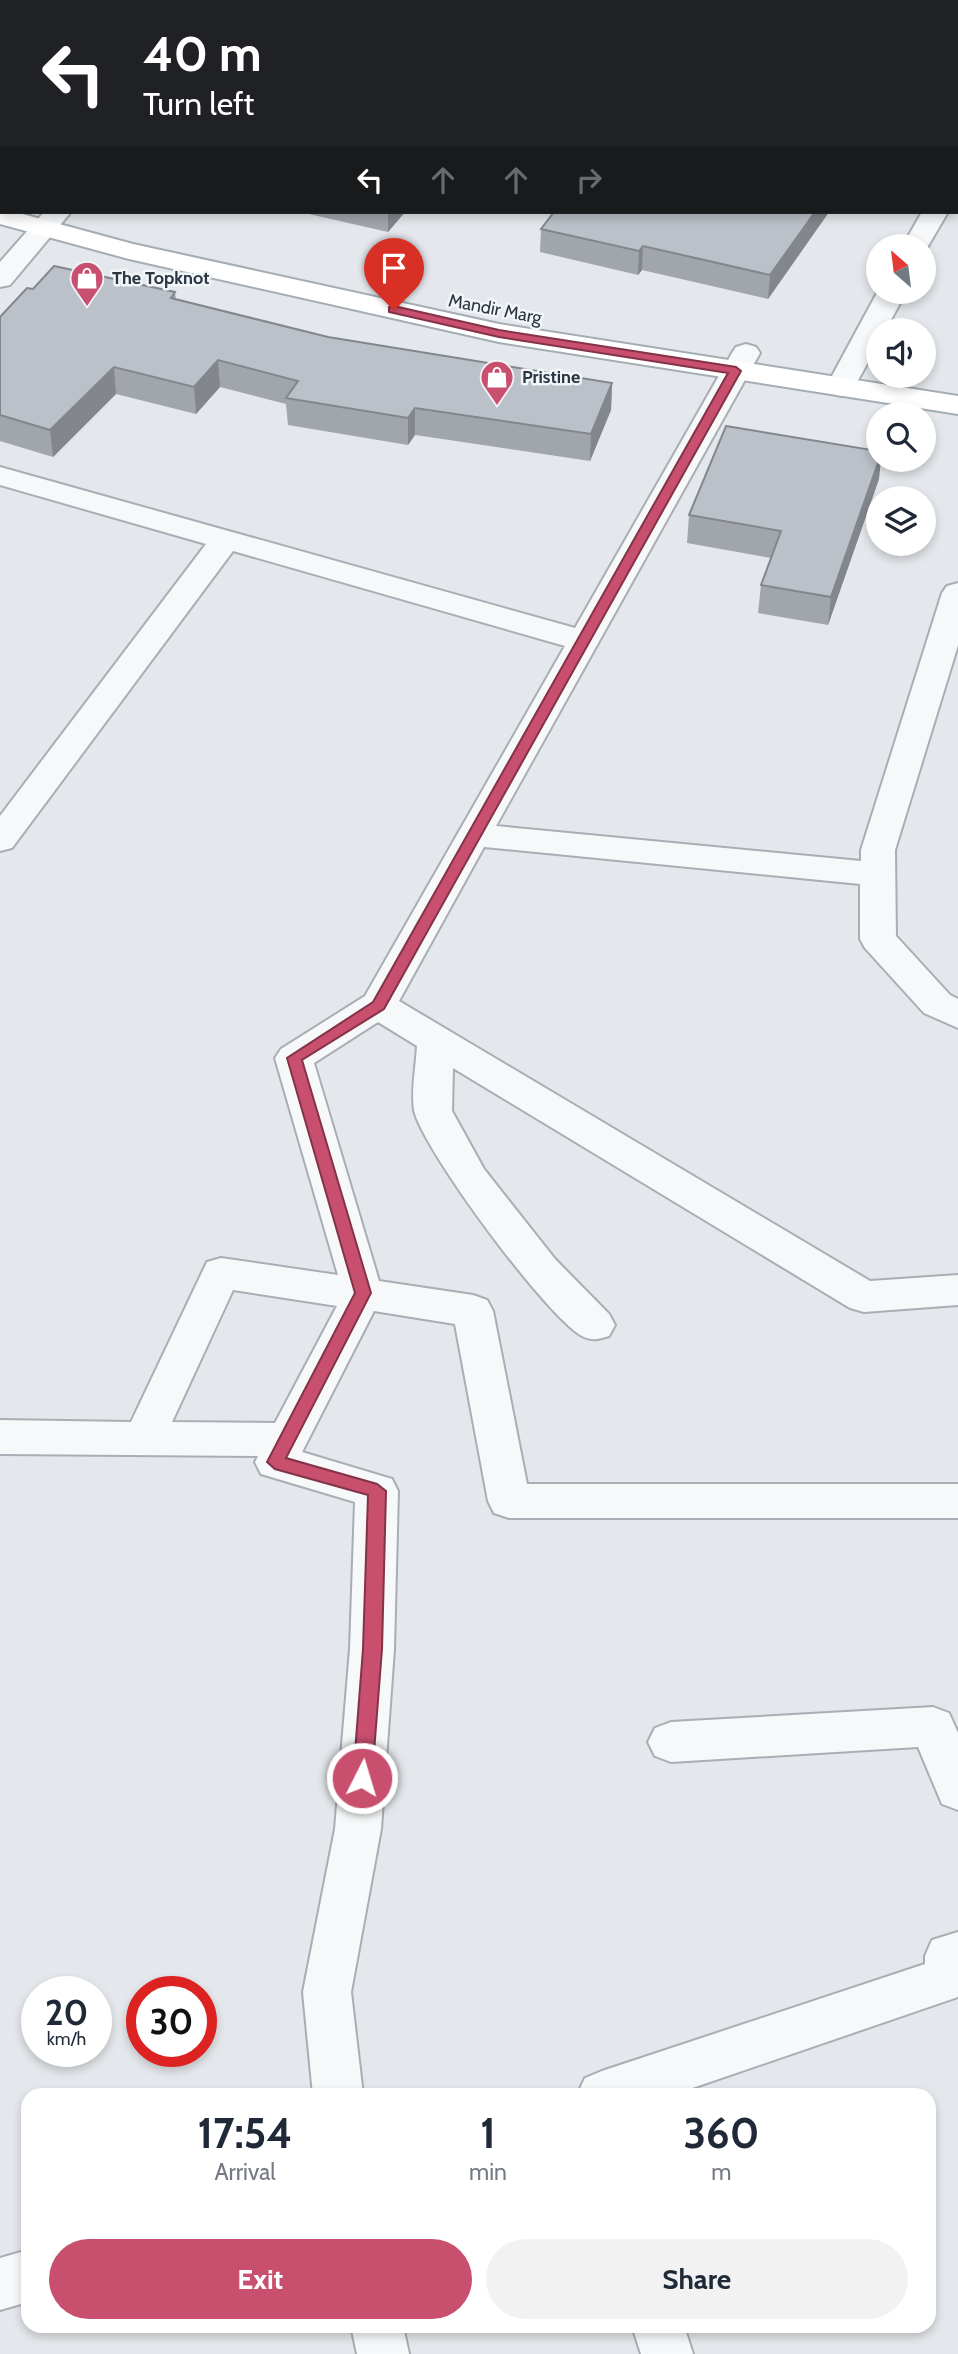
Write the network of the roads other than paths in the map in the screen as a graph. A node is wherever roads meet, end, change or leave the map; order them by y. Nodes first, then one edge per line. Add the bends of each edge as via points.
1 (83, 214) edge
2 (934, 214) edge
3 (0, 216) edge
4 (51, 220) edge
5 (923, 234) edge
6 (0, 279) edge
7 (887, 304) edge
8 (741, 362) junction
9 (857, 376) edge
10 (936, 381) edge
11 (958, 384) edge
12 (958, 405) edge
13 (0, 476) edge
14 (226, 539) junction
15 (958, 593) edge
16 (583, 641) junction
17 (474, 835) junction
18 (0, 840) edge
19 (878, 874) junction
20 (378, 1005) junction
21 (958, 1015) edge
22 (436, 1040) junction
23 (958, 1290) edge
24 (363, 1293) junction
25 (595, 1325) dead end
26 (0, 1437) edge
27 (143, 1440) junction
28 (287, 1440) junction
29 (958, 1500) edge
30 (671, 1742) dead end
31 (958, 1790) edge
32 (958, 1954) edge
33 (337, 2088) edge
34 (624, 2088) edge
35 (21, 2278) edge
36 (0, 2284) edge
37 (378, 2333) edge
38 (660, 2333) edge
39 (383, 2354) edge
40 (667, 2354) edge

1 - 8 main road, Mandir Marg via 372,286 616,332
2 - 5 street
3 - 4 main road
4 - 6 street
4 - 8 main road via 499,333
7 - 9 street
8 - 9 main road
8 - 16 street
9 - 12 main road
10 - 11 main road
13 - 14 street
14 - 16 street
14 - 18 street
15 - 19 street via 878,850
16 - 17 street
17 - 19 street
17 - 20 street
19 - 21 street via 878,939 937,1004
20 - 22 street
20 - 24 street via 294,1058
22 - 23 street via 864,1297
22 - 25 street via 433,1111 470,1179 541,1270
24 - 27 street via 221,1273
24 - 28 street
24 - 29 street via 473,1311 509,1501
26 - 27 street
27 - 28 street
28 - 33 street via 275,1462 377,1491 373,1649 358,1829 327,1992
30 - 31 street via 933,1727
32 - 34 street via 949,1956 950,1978
35 - 36 street
37 - 39 street
38 - 40 street

